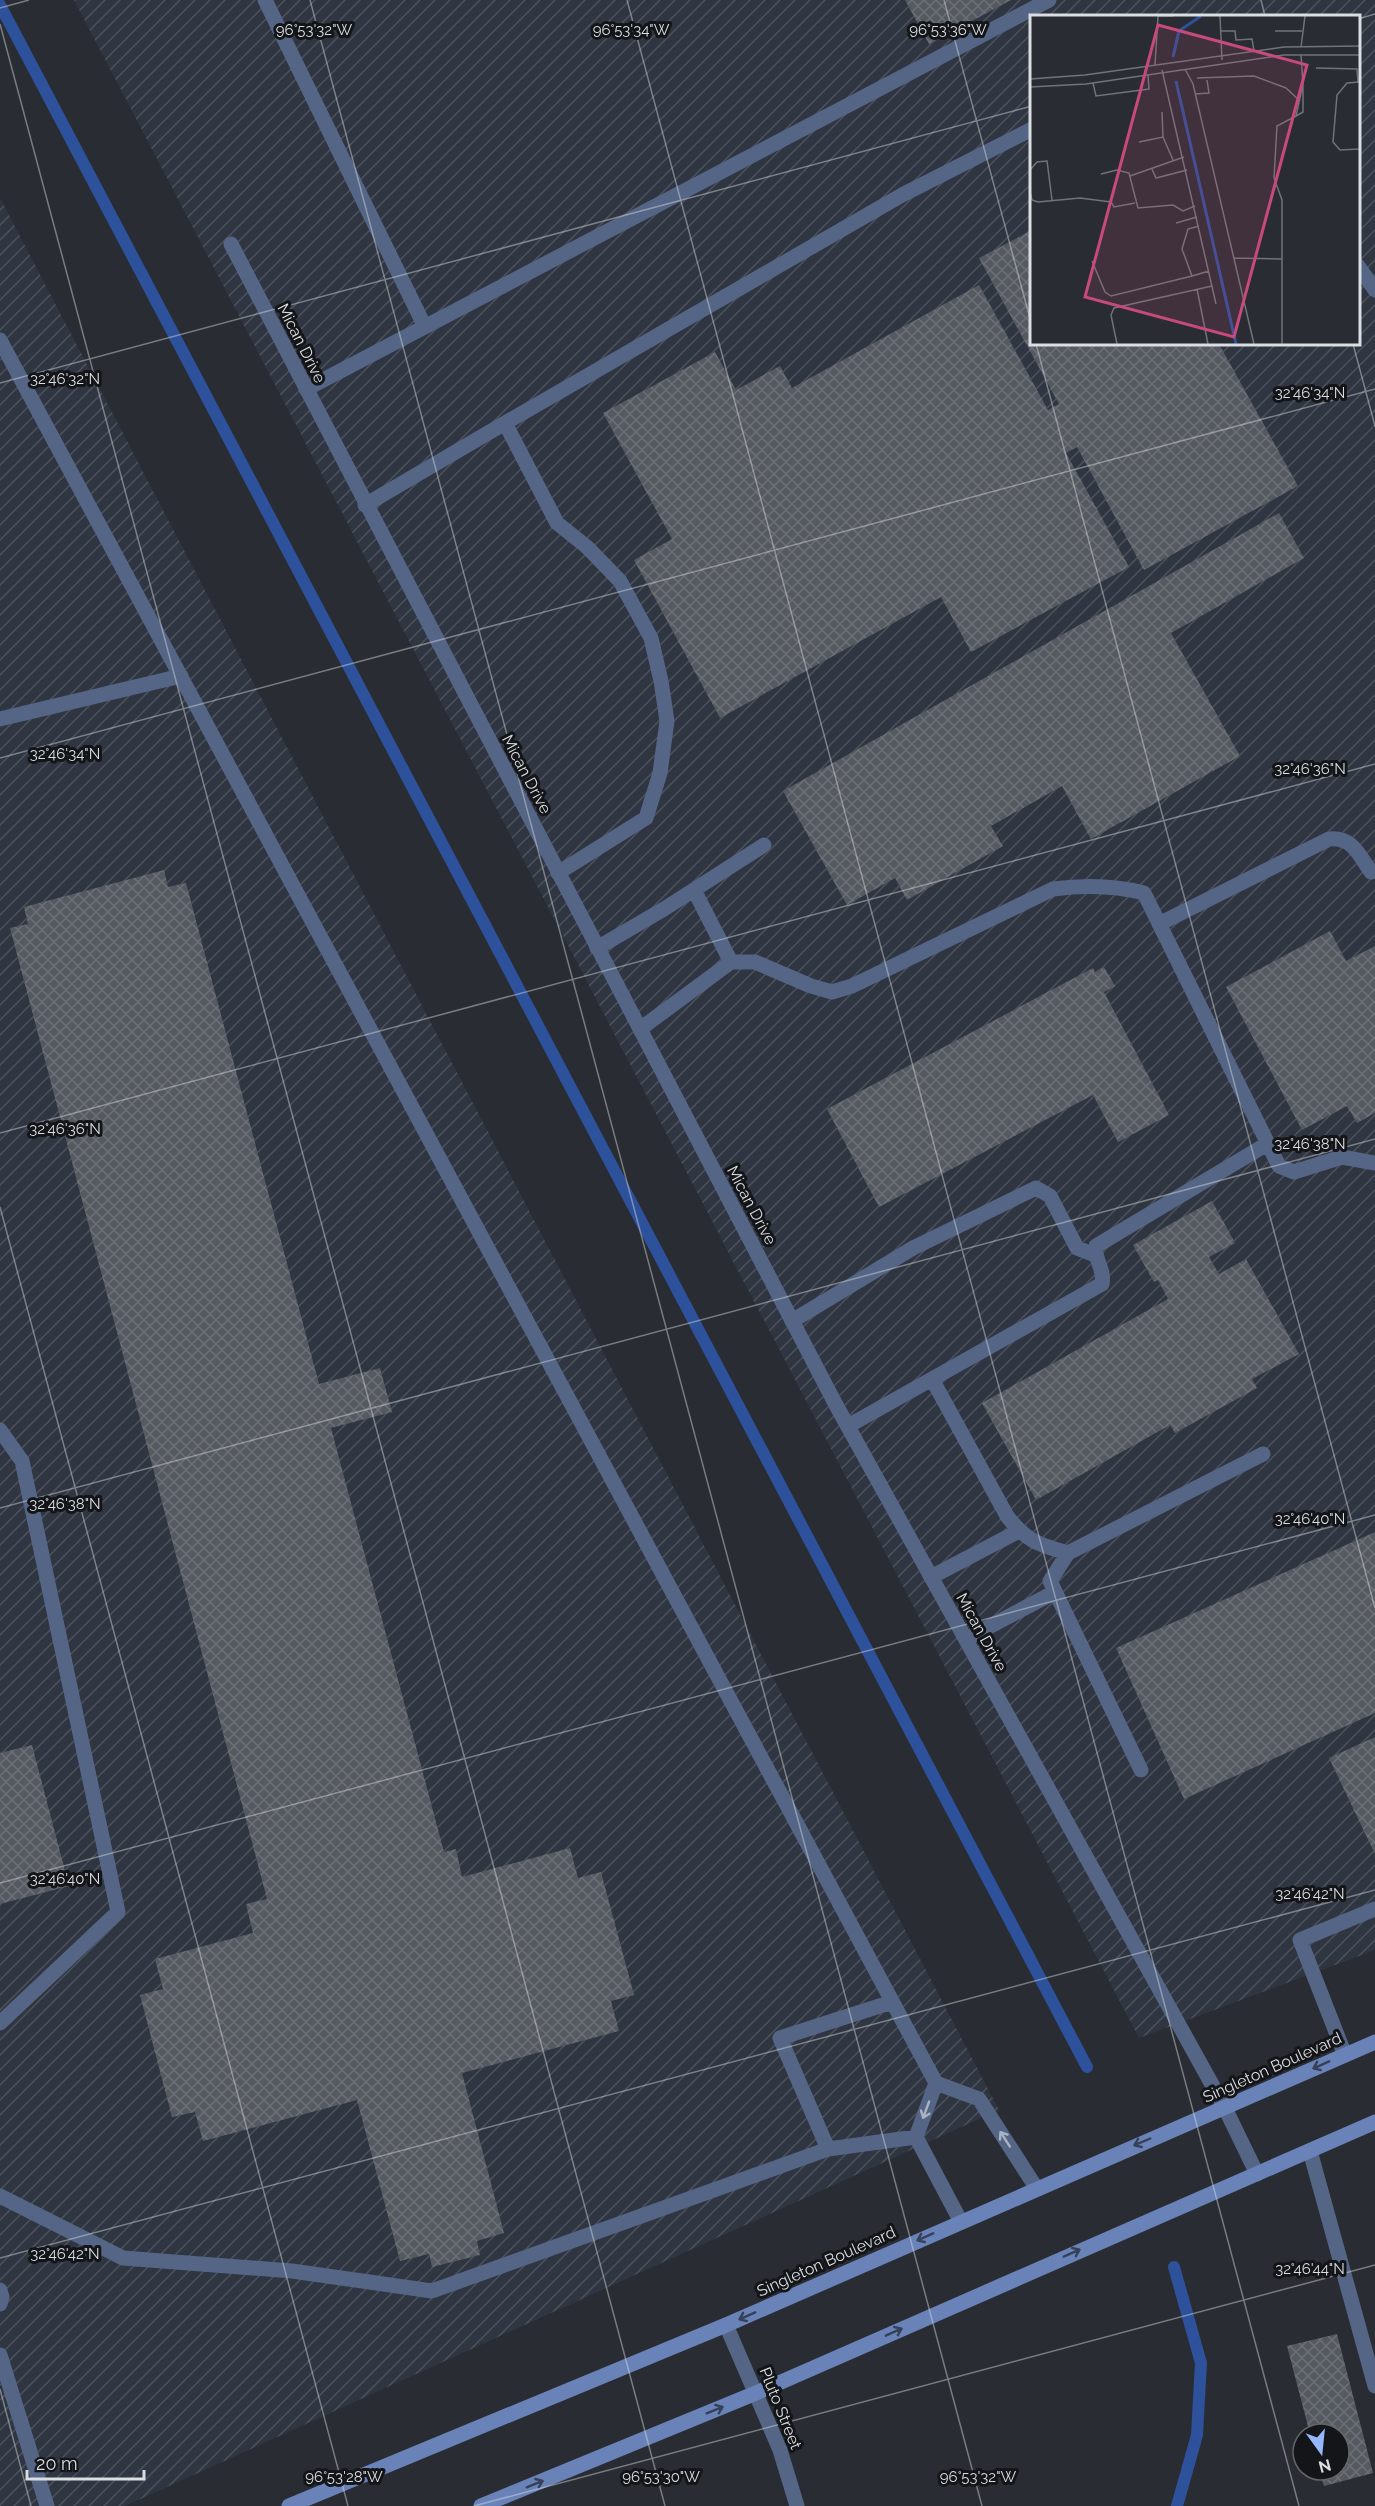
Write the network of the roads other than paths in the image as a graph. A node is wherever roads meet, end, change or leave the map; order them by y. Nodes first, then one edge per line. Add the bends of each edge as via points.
1 (265, 0) edge
2 (1049, 0) edge
3 (1030, 130) edge
4 (231, 244) dead end
5 (1360, 268) edge
6 (1375, 290) edge
7 (424, 327) junction
8 (0, 340) edge
9 (306, 389) junction
10 (505, 423) junction
11 (365, 505) junction
12 (181, 676) junction
13 (0, 719) edge
14 (764, 845) dead end
15 (1375, 871) edge
16 (558, 873) junction
17 (694, 891) junction
18 (1159, 924) junction
19 (597, 948) junction
20 (731, 962) junction
21 (640, 1029) junction
22 (1267, 1144) junction
23 (1375, 1163) edge
24 (1095, 1255) junction
25 (792, 1321) junction
26 (932, 1379) junction
27 (848, 1426) junction
28 (0, 1430) edge
29 (1263, 1454) dead end
30 (1019, 1531) junction
31 (1068, 1553) junction
32 (931, 1578) junction
33 (1055, 1592) junction
34 (966, 1639) junction
35 (1141, 1770) dead end
36 (1375, 1909) edge
37 (892, 2002) junction
38 (0, 2023) edge
39 (1375, 2042) edge
40 (1346, 2055) junction
41 (936, 2083) junction
42 (1225, 2108) junction
43 (1375, 2122) edge
44 (916, 2137) junction
45 (828, 2149) junction
46 (1310, 2151) junction
47 (1257, 2174) junction
48 (1037, 2188) junction
49 (0, 2196) edge
50 (961, 2222) junction
51 (0, 2290) edge
52 (0, 2304) edge
53 (726, 2325) junction
54 (0, 2355) edge
55 (1375, 2386) edge
56 (756, 2393) junction
57 (485, 2505) edge
58 (47, 2506) edge
59 (289, 2506) edge
60 (797, 2506) edge

1 - 7 street
2 - 7 street
3 - 10 street via 902,195
4 - 9 street, Mican Drive
5 - 6 street
7 - 9 street
8 - 12 street
9 - 11 street, Mican Drive
10 - 11 street
10 - 16 street via 557,523 587,546 620,581 651,638 667,721 660,773 646,818
11 - 16 street, Mican Drive
12 - 13 street
12 - 37 street
14 - 17 street
15 - 18 street via 1371,872 1353,845 1340,838 1329,839
16 - 19 street, Mican Drive
17 - 19 street
17 - 20 street
18 - 20 street via 1144,893 1119,886 1078,885 1053,889 852,986 831,992 755,962
18 - 22 street
19 - 21 street, Mican Drive
20 - 21 street
21 - 25 street, Mican Drive
22 - 23 street via 1279,1167 1294,1172 1342,1158
22 - 24 street via 1096,1246
24 - 25 street via 1077,1248 1050,1196 1036,1188 913,1248
24 - 26 street via 1104,1274 1102,1284
25 - 27 street, Mican Drive
26 - 27 street
26 - 30 street
27 - 32 street, Mican Drive
28 - 38 street via 22,1461 118,1912
29 - 31 street
30 - 31 street via 1037,1545
30 - 32 street
31 - 33 street via 1050,1581
32 - 34 street, Mican Drive
33 - 34 street
33 - 35 street
34 - 42 street, Mican Drive
36 - 40 street via 1300,1940
37 - 41 street
37 - 45 street via 780,2038
39 - 40 main road, Singleton Boulevard
40 -> 42 main road, Singleton Boulevard
41 -> 44 street
48 -> 41 street via 979,2099
42 - 47 street, Mican Drive
42 -> 48 main road, Singleton Boulevard
43 - 46 main road
44 - 45 street
44 - 50 street
45 - 49 street via 432,2291 292,2271 123,2259
46 - 47 main road
46 - 55 street
56 -> 47 main road
48 - 50 main road, Singleton Boulevard
50 -> 53 main road, Singleton Boulevard
51 - 52 street
53 - 56 street, Pluto Street
53 - 59 main road, Singleton Boulevard
54 - 58 street
57 -> 56 main road
56 - 60 street, Pluto Street via 780,2450

